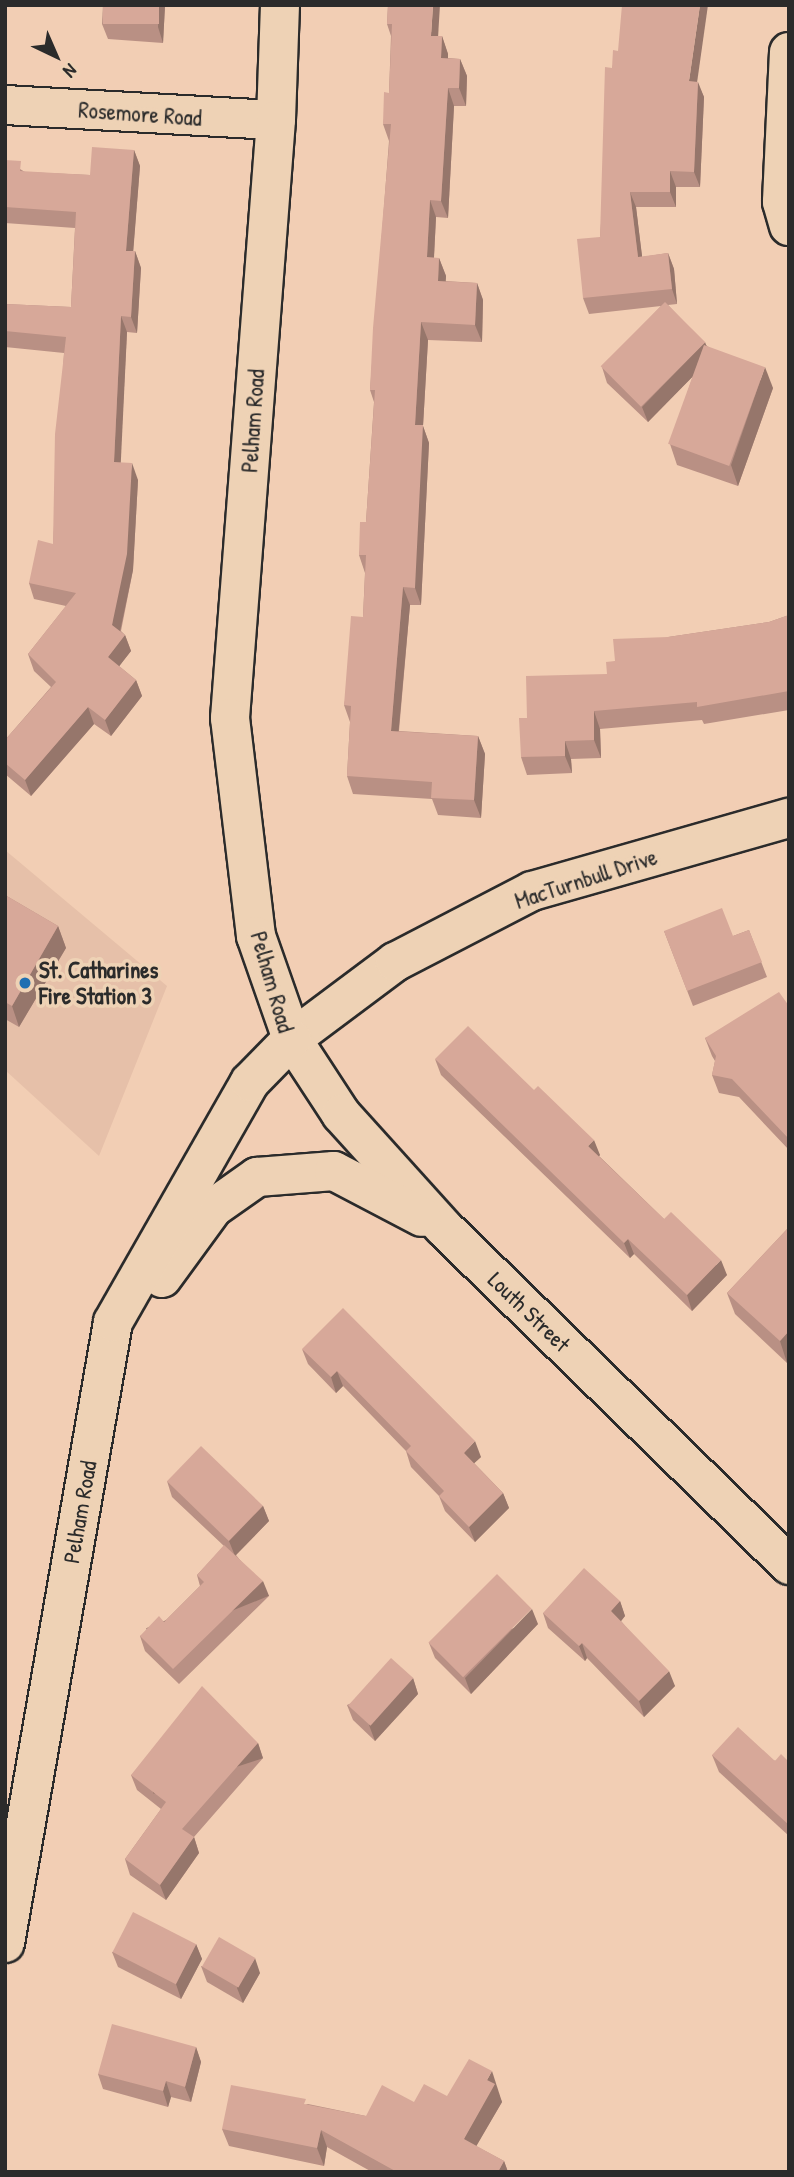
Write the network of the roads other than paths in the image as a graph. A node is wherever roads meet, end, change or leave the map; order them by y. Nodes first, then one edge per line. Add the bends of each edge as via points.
1 (280, 5) edge
2 (789, 52) edge
3 (5, 105) edge
4 (276, 120) junction
5 (789, 226) edge
6 (789, 818) edge
7 (292, 1039) junction
8 (443, 1227) junction
9 (113, 1322) junction
10 (789, 1564) edge
11 (5, 1943) edge

1 - 4 main road, Pelham Road
2 - 5 main road via 782,202
3 - 4 main road, Rosemore Road
4 - 7 main road, Pelham Road via 230,718 256,936
6 - 7 main road, MacTurnbull Drive via 532,891 395,962
7 - 8 main road, Louth Street via 341,1114
7 - 9 main road, Pelham Road via 250,1082
8 - 9 main road via 334,1171 257,1177 213,1208 169,1271
8 - 10 main road, Louth Street
9 - 11 main road, Pelham Road

